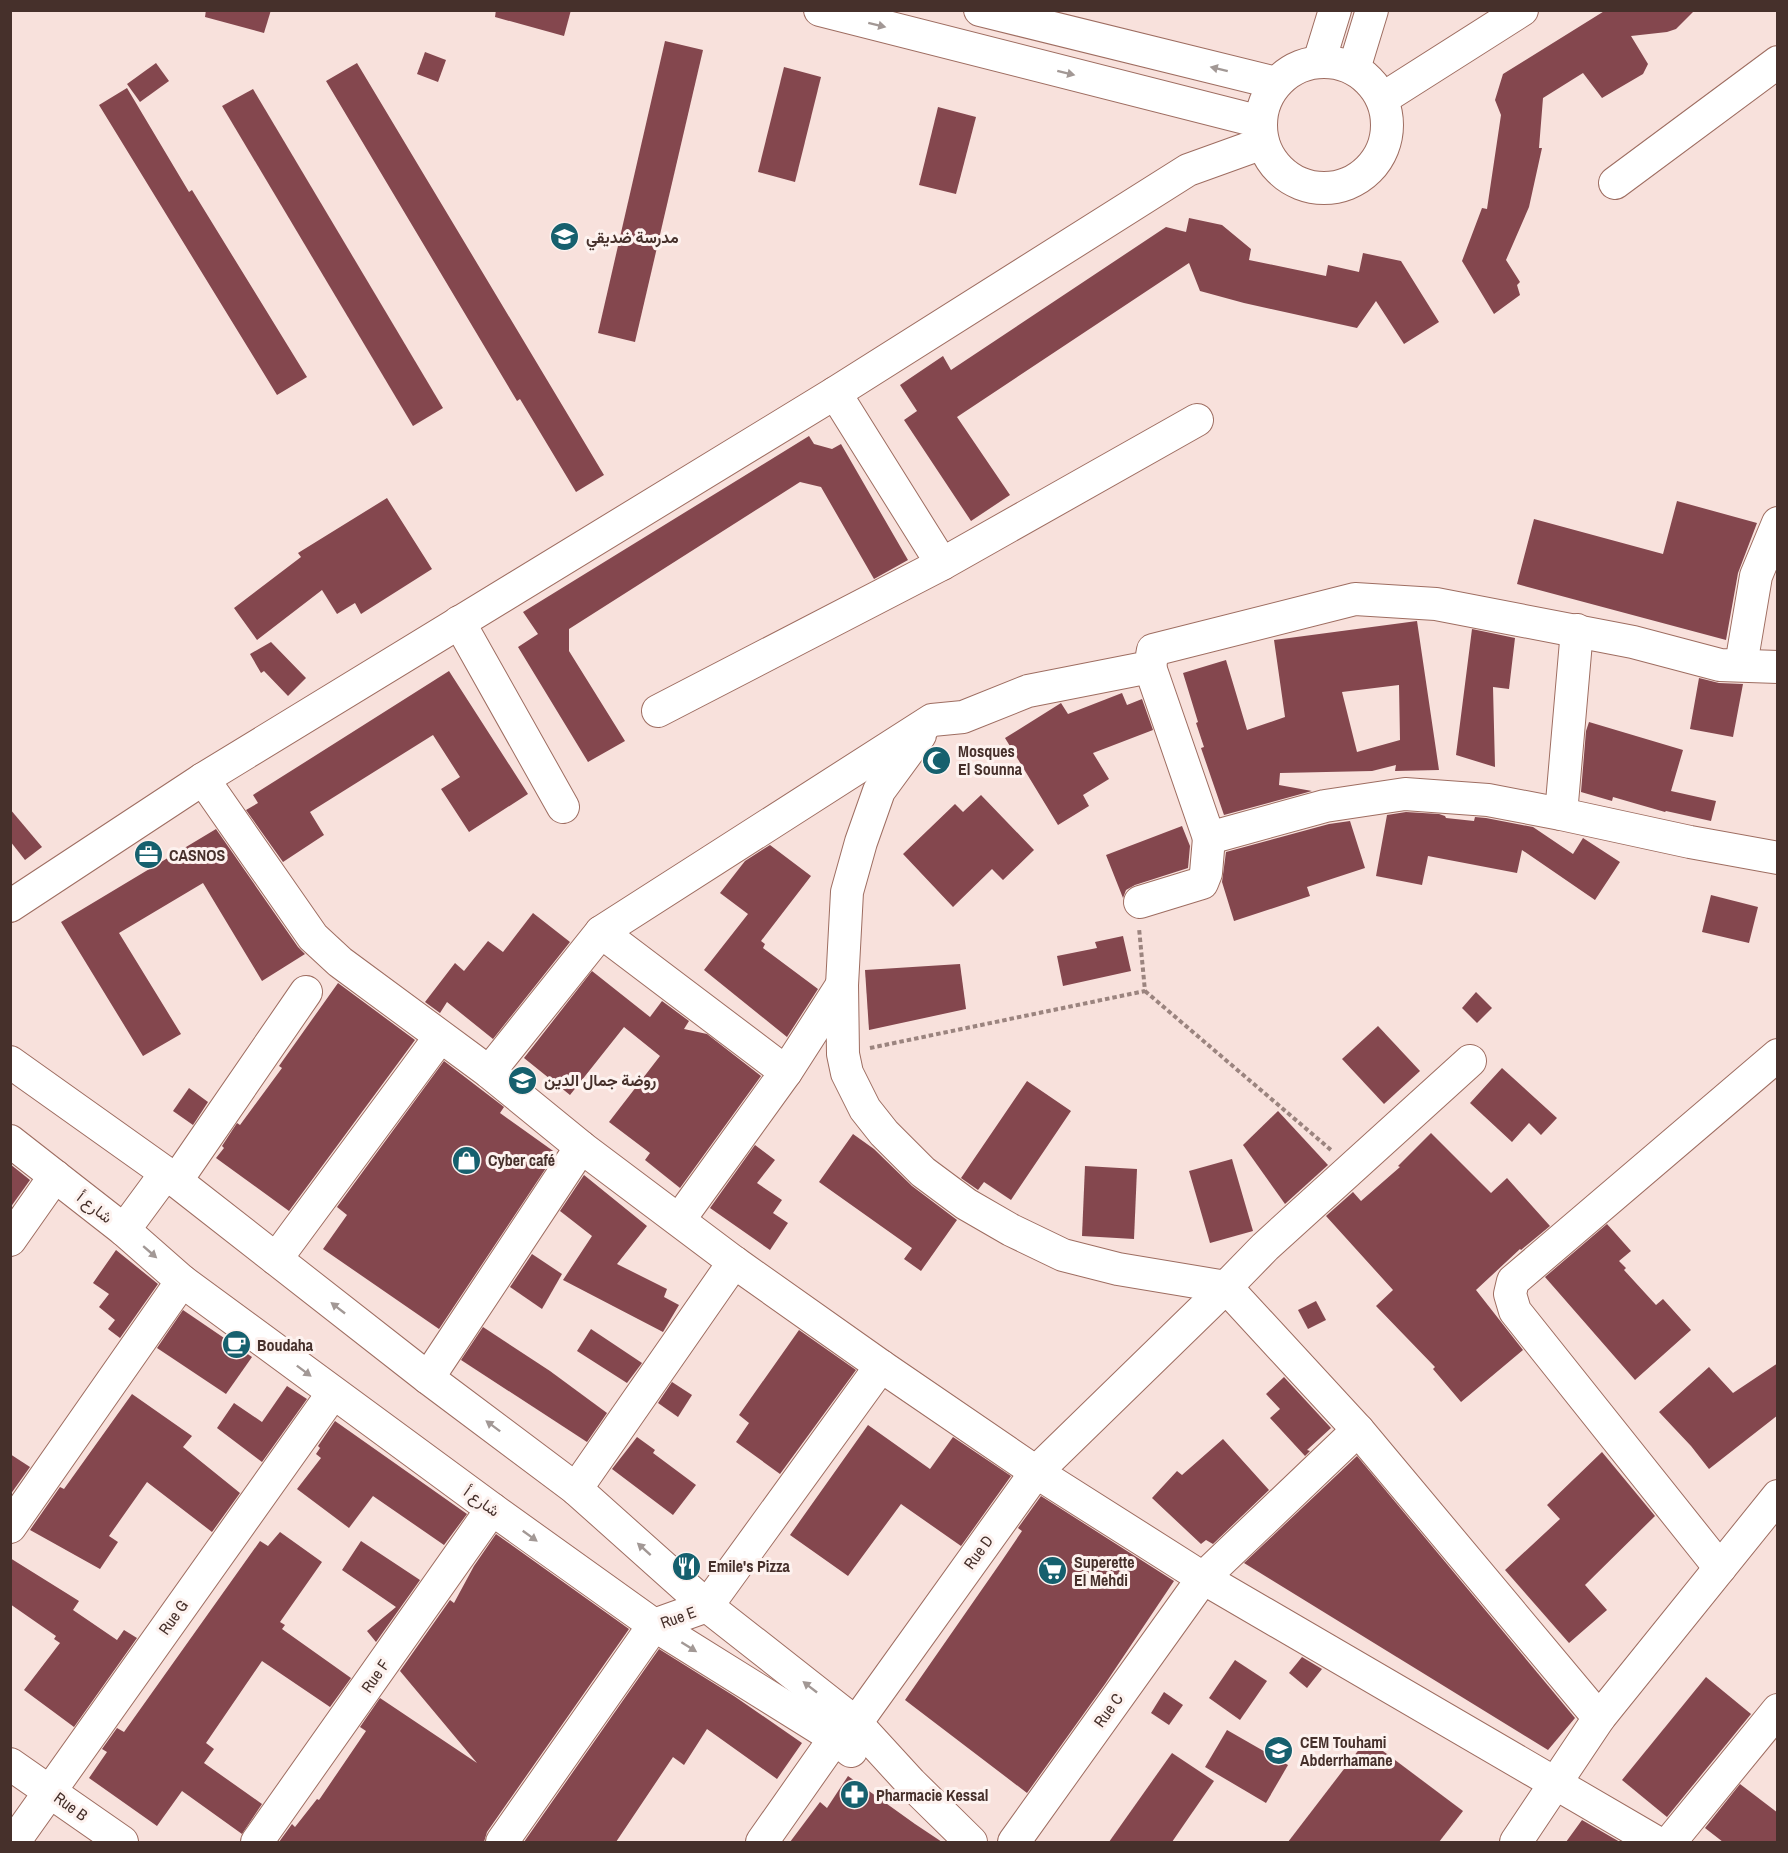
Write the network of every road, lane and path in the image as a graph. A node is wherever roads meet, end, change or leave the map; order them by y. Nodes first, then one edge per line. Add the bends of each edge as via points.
1 (820, 10) edge
2 (980, 10) edge
3 (1335, 10) edge
4 (1372, 10) edge
5 (1522, 10) edge
6 (1319, 62) junction
7 (1778, 62) edge
8 (1354, 69) junction
9 (1276, 83) junction
10 (1382, 99) junction
11 (1262, 132) junction
12 (1615, 183) dead end
13 (835, 393) junction
14 (1197, 420) dead end
15 (1778, 522) edge
16 (942, 564) junction
17 (459, 622) junction
18 (1577, 630) junction
19 (1740, 665) junction
20 (1150, 667) junction
21 (1778, 667) edge
22 (658, 711) dead end
23 (932, 720) junction
24 (203, 779) junction
25 (563, 807) dead end
26 (1561, 814) junction
27 (1209, 838) junction
28 (1778, 858) edge
29 (1140, 903) joint
30 (10, 906) edge
31 (601, 932) junction
32 (842, 985) junction
33 (1145, 991) junction
34 (306, 992) dead end
35 (440, 1037) junction
36 (843, 1054) junction
37 (1778, 1055) edge
38 (1470, 1061) dead end
39 (10, 1062) edge
40 (489, 1072) junction
41 (786, 1072) junction
42 (10, 1141) edge
43 (581, 1147) junction
44 (1352, 1168) junction
45 (55, 1176) junction
46 (171, 1177) junction
47 (679, 1220) junction
48 (124, 1230) junction
49 (10, 1240) edge
50 (276, 1259) junction
51 (734, 1262) junction
52 (182, 1281) junction
53 (1226, 1287) junction
54 (881, 1366) junction
55 (428, 1378) junction
56 (333, 1393) junction
57 (1358, 1430) junction
58 (1036, 1472) junction
59 (576, 1489) junction
60 (1778, 1496) edge
61 (492, 1509) junction
62 (10, 1527) edge
63 (1720, 1568) junction
64 (1203, 1578) junction
65 (707, 1606) junction
66 (654, 1625) junction
67 (1778, 1710) edge
68 (1599, 1718) junction
69 (842, 1733) junction
70 (10, 1764) edge
71 (1554, 1784) junction
72 (50, 1791) junction
73 (963, 1836) edge
74 (14, 1842) edge
75 (122, 1842) edge
76 (258, 1842) edge
77 (502, 1842) edge
78 (762, 1842) edge
79 (1014, 1842) edge
80 (1516, 1842) edge
81 (1656, 1842) edge
82 (1670, 1842) edge

1 -> 11 street
9 -> 2 street
3 - 6 street
4 - 8 street
5 - 10 street
6 - 8 street
6 - 9 street via 1288,72
7 - 12 street
8 - 10 street via 1371,82
9 - 11 street via 1265,101
10 - 11 street via 1388,120 1378,160 1364,175 1346,185 1326,189 1305,186 1287,176 1272,161
11 - 13 street via 1188,170
13 - 16 street
13 - 17 street
14 - 16 street
15 - 19 street via 1756,576
16 - 22 street
17 - 24 street
17 - 25 street
18 - 19 street via 1720,665
18 - 20 street via 1436,604 1355,599 1153,650
18 - 26 street
19 - 21 street
20 - 23 street via 1028,692 963,717
20 - 27 street
23 - 31 street
23 - 32 street via 879,791 861,842 847,892
24 - 30 street
24 - 35 street via 313,937 339,962
26 - 27 street via 1488,800 1405,794 1325,806
26 - 28 street
27 - 29 street via 1202,883
29 - 33 path via 1137,909
31 - 40 street
31 - 41 street
32 - 36 street
32 - 41 street
33 - 36 path
33 - 44 path
34 - 46 street
35 - 40 street
35 - 50 street
36 - 53 street via 847,1073 865,1109 884,1133 923,1172 966,1204 1063,1255 1118,1269
37 - 63 street via 1513,1281 1510,1294 1515,1311
38 - 44 street, Rue D
39 - 46 street, شارع أ
40 - 43 street
41 - 47 street
42 - 45 street, شارع أ
43 - 47 street
43 - 55 street
44 - 53 street, Rue D
45 - 48 street, شارع أ
45 - 49 street
46 - 48 street
46 - 50 street, شارع أ
47 - 51 street
48 -> 52 street, شارع أ
55 -> 50 street, شارع أ
51 - 54 street
51 - 59 street
52 -> 56 street, شارع أ
52 - 62 street
53 - 57 street
53 - 58 street, Rue D
54 - 58 street
54 - 65 street, Rue E
59 -> 55 street, شارع أ
56 - 61 street, شارع أ
56 - 72 street, Rue G
57 - 64 street, Rue C
57 - 68 street
58 - 64 street
58 - 69 street, Rue D
65 -> 59 street, شارع أ
60 - 63 street
61 -> 66 street, شارع أ
61 - 76 street, Rue F
63 - 68 street
64 - 71 street
64 - 79 street, Rue C
65 - 66 street, Rue E
69 -> 65 street, شارع أ
66 -> 69 street, شارع أ
66 - 77 street, Rue E
67 - 82 street
68 - 71 street
69 - 73 street, شارع أ
69 - 73 street, شارع أ via 911,1783
69 - 78 street, Rue D
70 - 72 street, Rue B
71 - 80 street
71 - 81 street
72 - 74 street, Rue G
72 - 75 street, Rue B

